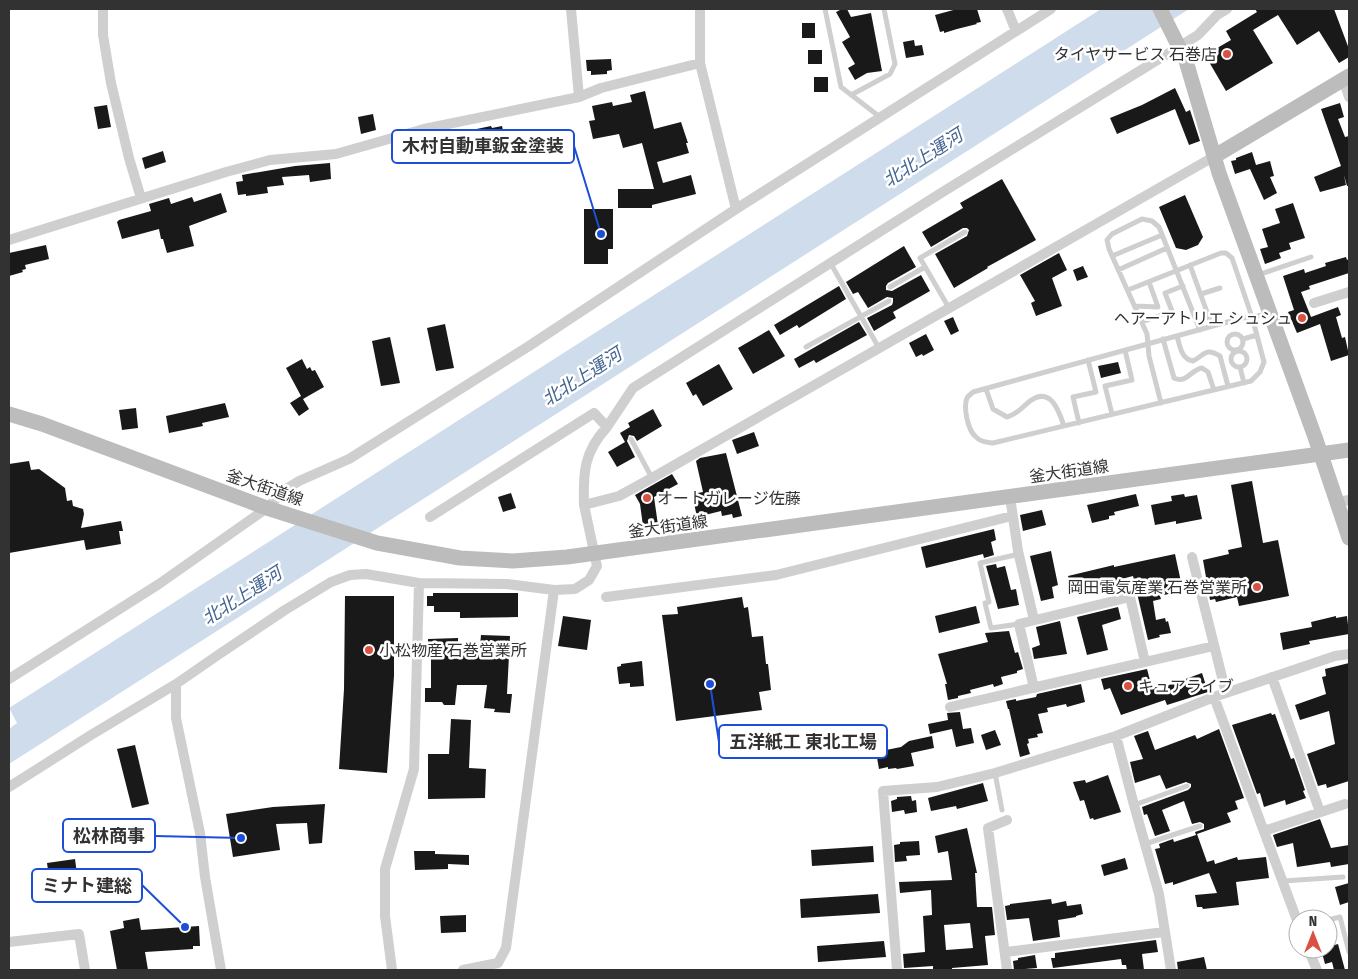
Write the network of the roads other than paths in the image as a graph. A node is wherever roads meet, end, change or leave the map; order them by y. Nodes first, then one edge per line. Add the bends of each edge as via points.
1 (571, 9) edge
2 (700, 9) edge
3 (824, 9) edge
4 (884, 9) edge
5 (1007, 9) edge
6 (1051, 9) edge
7 (1160, 9) edge
8 (1227, 9) edge
9 (101, 11) edge
10 (1016, 31) junction
11 (1176, 42) junction
12 (700, 63) junction
13 (1346, 78) edge
14 (851, 95) junction
15 (578, 97) junction
16 (1349, 97) edge
17 (880, 117) junction
18 (1215, 156) junction
19 (141, 198) junction
20 (736, 209) junction
21 (965, 232) dead end
22 (1162, 235) junction
23 (9, 240) edge
24 (1167, 248) junction
25 (1112, 256) junction
26 (1311, 257) dead end
27 (831, 264) junction
28 (1190, 265) junction
29 (925, 267) junction
30 (1118, 270) junction
31 (1176, 271) junction
32 (1257, 275) junction
33 (1149, 282) junction
34 (1182, 286) junction
35 (890, 287) dead end
36 (1220, 288) dead end
37 (1128, 290) junction
38 (1349, 292) edge
39 (1201, 294) junction
40 (889, 301) dead end
41 (1314, 303) dead end
42 (1134, 306) junction
43 (949, 308) junction
44 (1271, 313) junction
45 (861, 316) junction
46 (1252, 317) junction
47 (1142, 322) junction
48 (1212, 326) junction
49 (1200, 330) junction
50 (1257, 335) junction
51 (1177, 336) junction
52 (1243, 339) junction
53 (1163, 340) junction
54 (1148, 343) junction
55 (806, 347) dead end
56 (879, 348) junction
57 (1125, 350) junction
58 (1236, 351) junction
59 (1088, 360) junction
60 (1240, 367) junction
61 (1244, 382) junction
62 (1228, 386) junction
63 (986, 389) junction
64 (1214, 390) junction
65 (1160, 403) junction
66 (9, 414) edge
67 (1112, 414) junction
68 (1079, 423) junction
69 (1064, 426) junction
70 (607, 427) junction
71 (631, 439) dead end
72 (1349, 450) edge
73 (1322, 454) junction
74 (652, 478) junction
75 (1010, 497) junction
76 (1343, 501) edge
77 (584, 505) junction
78 (267, 508) junction
79 (1012, 516) junction
80 (430, 517) dead end
81 (1349, 538) edge
82 (1018, 551) junction
83 (595, 554) junction
84 (1192, 557) dead end
85 (419, 583) junction
86 (554, 590) junction
87 (606, 597) dead end
88 (1034, 620) junction
89 (1020, 624) junction
90 (1214, 646) junction
91 (1349, 654) edge
92 (1145, 662) junction
93 (1272, 678) junction
94 (9, 679) edge
95 (176, 684) junction
96 (1034, 688) junction
97 (1226, 693) junction
98 (1214, 697) junction
99 (950, 707) dead end
100 (1116, 736) junction
101 (995, 773) junction
102 (1187, 786) dead end
103 (9, 788) edge
104 (1345, 804) dead end
105 (1134, 805) junction
106 (1320, 812) junction
107 (1004, 815) joint
108 (1200, 826) dead end
109 (1264, 831) junction
110 (1145, 844) junction
111 (1343, 877) dead end
112 (1282, 881) junction
113 (1293, 909) edge
114 (1338, 918) edge
115 (1164, 932) junction
116 (9, 942) edge
117 (1006, 952) junction
118 (1349, 952) edge
119 (85, 970) edge
120 (221, 970) edge
121 (392, 970) edge
122 (463, 970) edge
123 (897, 970) edge
124 (1007, 970) edge
125 (1171, 970) edge

1 - 15 street
2 - 12 street
3 - 14 lane via 840,86
4 - 14 lane via 896,64 890,74
5 - 10 street
6 - 10 street
7 - 11 street
8 - 11 street via 1198,35
9 - 19 street via 111,83
10 - 17 street
11 - 18 street via 1186,62
11 - 27 street
12 - 15 street via 600,88
12 - 20 street
13 - 16 street
13 - 18 street
14 - 17 lane
15 - 19 street via 424,129 336,154 270,160
17 - 20 street
18 - 32 street
18 - 43 street
19 - 23 street
20 - 78 street via 529,346 349,459 292,485
21 - 29 lane via 920,258
22 - 24 lane
22 - 25 lane
22 - 25 lane via 1152,221 1142,219 1112,234 1107,240
24 - 30 lane
24 - 31 lane
25 - 30 lane
26 - 32 lane
27 - 45 lane
27 - 70 street via 633,388
28 - 31 lane
28 - 39 lane
28 - 46 lane via 1221,253 1232,258
29 - 35 lane
29 - 43 lane
30 - 37 lane
31 - 33 lane
31 - 34 lane
32 - 44 street
33 - 37 lane
33 - 42 lane via 1158,307
34 - 47 lane via 1165,293 1172,311
34 - 49 lane
36 - 39 lane
37 - 42 lane
38 - 41 street
39 - 48 lane
40 - 45 lane
42 - 47 lane
43 - 56 street
44 - 46 lane
44 - 73 street
45 - 55 lane
45 - 56 lane
46 - 48 lane
46 - 50 lane
47 - 54 lane
48 - 49 lane
49 - 51 lane
50 - 52 lane
50 - 61 lane via 1264,362 1251,381
51 - 53 lane
51 - 62 lane via 1184,358 1188,360 1193,361 1208,352 1220,356
52 - 58 lane via 1242,346
52 - 58 lane via 1238,334 1228,338 1227,345
53 - 54 lane
53 - 64 lane via 1174,378 1184,380 1202,368 1208,372
54 - 57 lane
54 - 65 lane
56 - 74 street
57 - 59 lane
57 - 67 lane via 1132,380 1105,386
58 - 60 lane via 1231,355 1231,362
58 - 60 lane via 1247,356 1246,363
59 - 63 lane
59 - 68 lane via 1096,392 1073,397
60 - 61 lane
61 - 62 lane
62 - 64 lane
63 - 69 lane via 993,409 1008,417 1030,400 1039,396 1048,398 1055,403
63 - 69 lane via 973,392 967,398 966,406 973,436 982,442 993,443
64 - 65 lane
65 - 67 lane
66 - 78 street, 釜大街道線
67 - 68 lane
68 - 69 lane
70 - 77 street via 596,439 585,468
70 - 80 street via 594,413
71 - 74 lane
72 - 73 street, 釜大街道線
73 - 75 street, 釜大街道線
73 - 76 street
74 - 77 street via 619,496
75 - 79 street
75 - 83 street, 釜大街道線
76 - 81 street
77 - 83 street
78 - 83 street, 釜大街道線 via 377,543 460,558 514,561
78 - 94 street via 159,584
79 - 82 street
79 - 87 street via 776,575
82 - 88 street
82 - 89 lane via 1015,555 980,563 991,628
83 - 86 street via 597,566 589,580 575,589
84 - 90 street
85 - 86 street via 507,584
85 - 95 street via 366,574 350,575 331,582
85 - 121 street via 414,769 385,869 385,916
86 - 122 street via 506,948 498,963
88 - 89 street
88 - 92 street via 1130,597
89 - 96 street
90 - 92 street
90 - 97 street
91 - 93 street
92 - 96 street
93 - 97 street
93 - 106 street
95 - 103 street
95 - 120 street via 176,718 200,833
96 - 99 street
97 - 98 street
98 - 100 street
98 - 109 street
100 - 101 street
100 - 105 street
101 - 107 lane
101 - 123 street via 938,787 883,791
102 - 105 lane
104 - 106 street
105 - 110 street
106 - 109 street
107 - 117 street via 988,828
108 - 110 lane
109 - 112 street
110 - 115 street via 1159,894
111 - 112 lane
112 - 113 street
114 - 118 lane
115 - 117 street
115 - 125 street
116 - 119 street via 79,934
117 - 124 street

